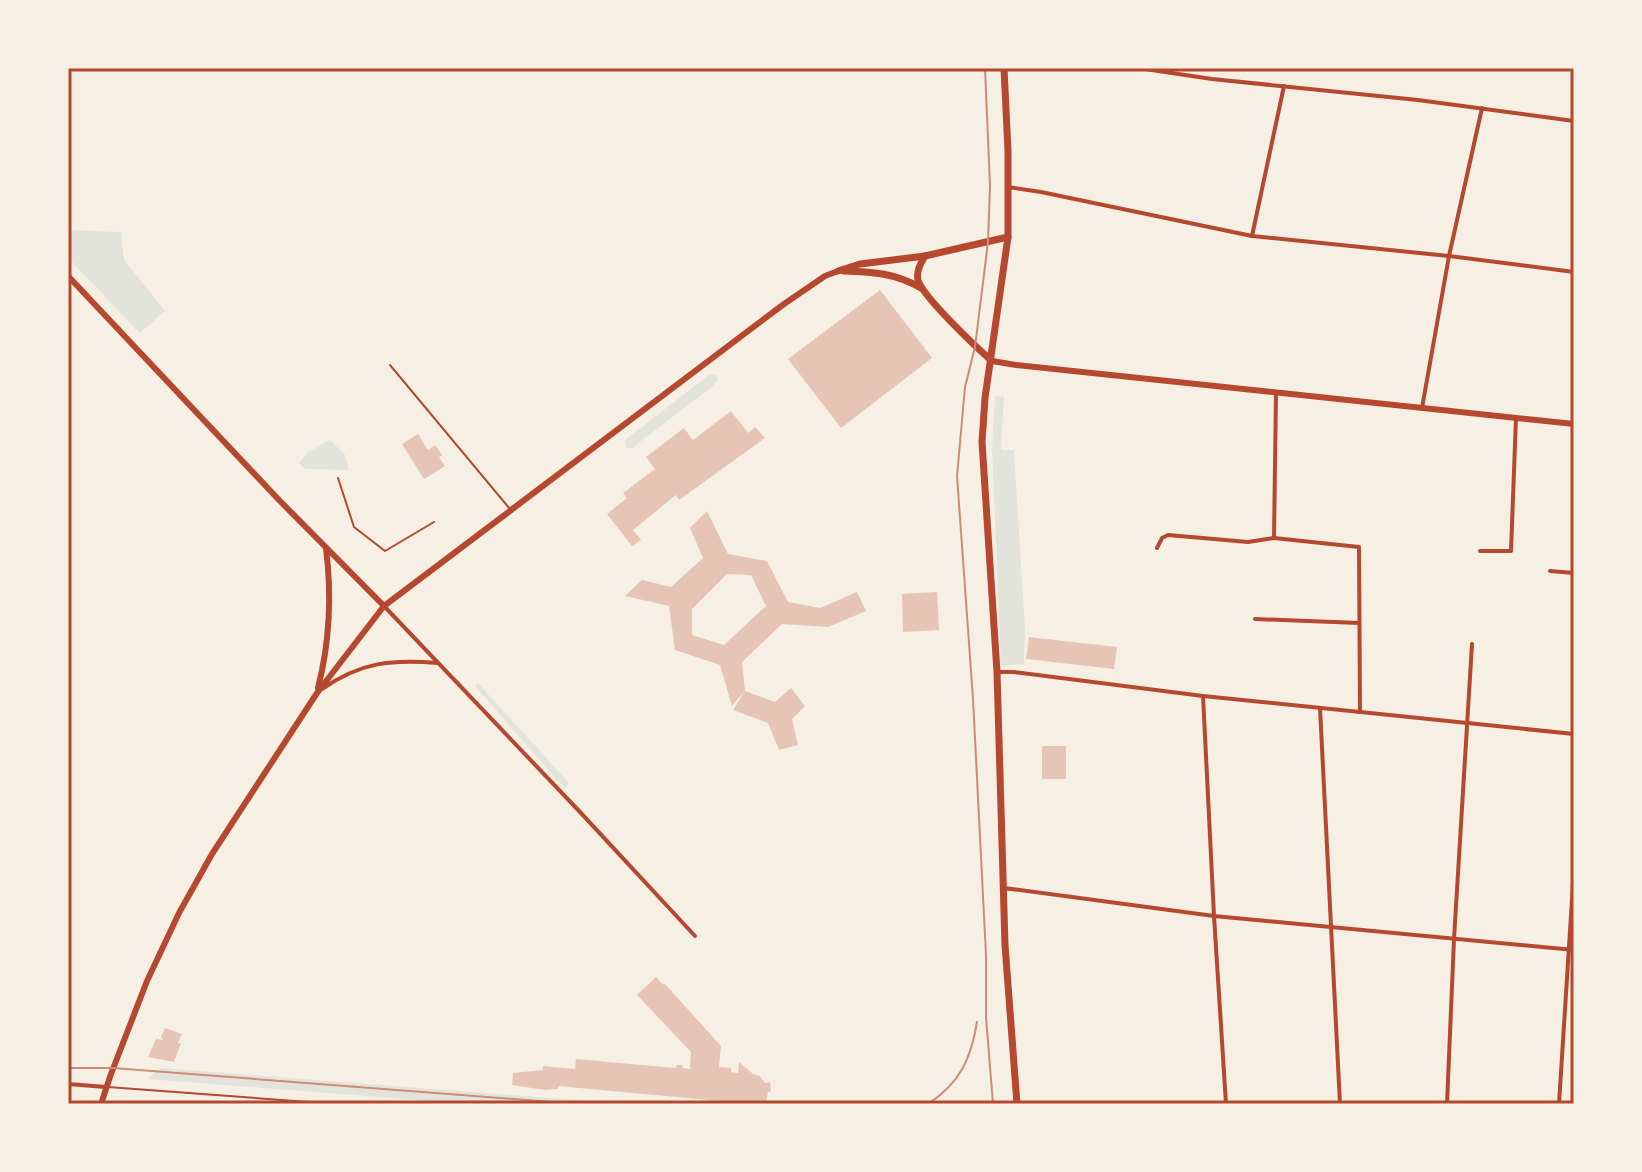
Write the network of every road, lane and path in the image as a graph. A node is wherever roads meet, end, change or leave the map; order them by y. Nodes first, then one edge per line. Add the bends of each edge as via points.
1 (1004, 68) edge
2 (1138, 68) edge
3 (1284, 86) junction
4 (1482, 108) junction
5 (1574, 121) edge
6 (1008, 187) junction
7 (1252, 236) junction
8 (1008, 237) junction
9 (925, 256) junction
10 (1449, 256) junction
11 (838, 271) junction
12 (1574, 272) edge
13 (68, 276) edge
14 (923, 290) junction
15 (992, 361) junction
16 (390, 365) dead end
17 (1276, 394) junction
18 (1422, 408) junction
19 (1516, 418) junction
20 (1574, 424) edge
21 (338, 478) dead end
22 (511, 510) junction
23 (434, 522) dead end
24 (1274, 538) junction
25 (326, 548) junction
26 (1157, 548) dead end
27 (1480, 551) dead end
28 (1550, 571) dead end
29 (1574, 573) edge
30 (384, 606) junction
31 (1255, 619) dead end
32 (1359, 623) junction
33 (1472, 644) dead end
34 (438, 663) junction
35 (997, 672) junction
36 (317, 693) junction
37 (1203, 696) junction
38 (1320, 708) junction
39 (1360, 712) junction
40 (1467, 723) junction
41 (1574, 734) edge
42 (1574, 868) edge
43 (1002, 888) junction
44 (1214, 916) junction
45 (1331, 927) junction
46 (695, 936) dead end
47 (1454, 939) junction
48 (1571, 950) edge
49 (68, 1084) edge
50 (106, 1087) junction
51 (101, 1104) edge
52 (336, 1104) edge
53 (1017, 1104) edge
54 (1226, 1104) edge
55 (1340, 1104) edge
56 (1447, 1104) edge
57 (1559, 1104) edge

1 - 6 main road
2 - 3 street
3 - 4 street
3 - 7 street
4 - 5 street
4 - 10 street
6 - 7 street
6 - 8 main road
7 - 10 street
8 - 9 main road
8 - 15 main road
9 - 11 main road
9 - 14 main road via 918,269
10 - 12 street
10 - 18 street
11 - 14 main road via 898,276
11 - 22 main road via 784,304
13 - 25 main road
14 - 15 main road
15 - 17 main road
15 - 35 main road via 982,442
16 - 22 lane
17 - 18 main road
17 - 24 street
18 - 19 main road
19 - 20 main road
19 - 27 street via 1511,551
21 - 23 lane via 354,527 385,551
22 - 30 main road
24 - 26 street via 1248,542 1168,535
24 - 32 street via 1359,547
25 - 30 main road
25 - 36 main road via 330,616
28 - 29 street
30 - 34 street
30 - 36 main road
31 - 32 street
32 - 39 street
33 - 40 street
34 - 36 street via 407,660 358,668
34 - 46 street
35 - 37 street
35 - 43 main road
36 - 50 main road via 179,913
37 - 38 street
37 - 44 street
38 - 39 street
38 - 45 street
39 - 40 street
40 - 41 street
40 - 47 street
42 - 48 street
43 - 44 street
43 - 53 main road
44 - 45 street
44 - 54 street
45 - 47 street
45 - 55 street
47 - 48 street
47 - 56 street
48 - 57 street
49 - 50 street
50 - 51 main road
50 - 52 lane

